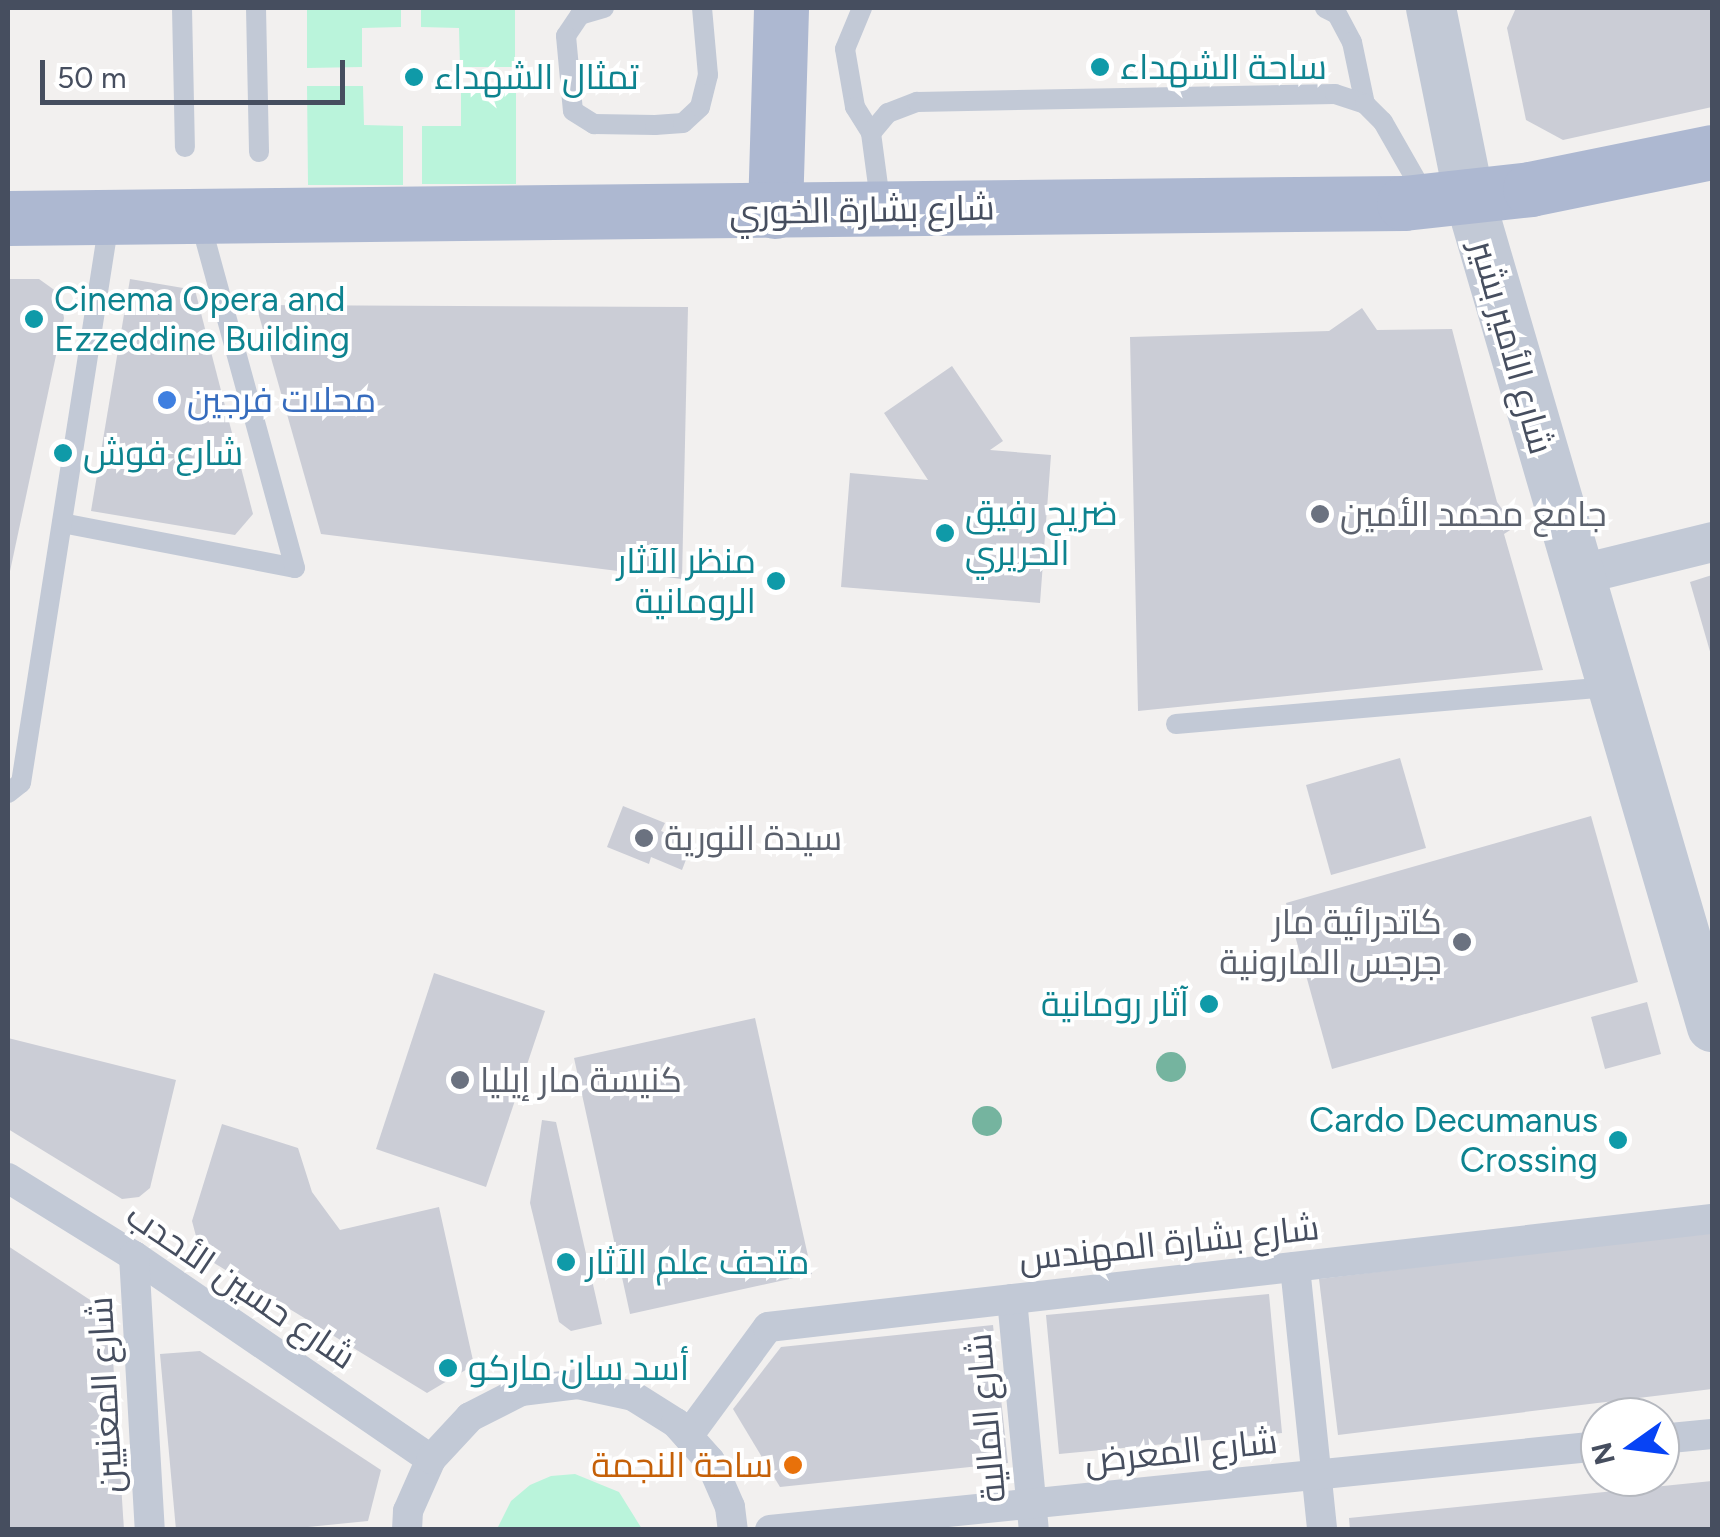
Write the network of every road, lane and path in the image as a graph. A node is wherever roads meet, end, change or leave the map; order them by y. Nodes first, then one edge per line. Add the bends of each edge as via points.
1 (182, 8) edge
2 (256, 8) edge
3 (604, 8) edge
4 (702, 8) edge
5 (780, 8) edge
6 (862, 8) edge
7 (1325, 8) edge
8 (1431, 8) edge
9 (1365, 104) junction
10 (870, 133) junction
11 (185, 147) dead end
12 (259, 152) dead end
13 (1712, 152) edge
14 (1448, 198) junction
15 (881, 210) junction
16 (775, 211) junction
17 (8, 218) edge
18 (200, 219) junction
19 (110, 220) junction
20 (62, 524) junction
21 (1712, 542) edge
22 (1578, 575) junction
23 (1611, 687) junction
24 (1176, 724) dead end
25 (8, 793) edge
26 (1712, 1027) edge
27 (8, 1178) edge
28 (1712, 1219) edge
29 (134, 1256) junction
30 (1295, 1267) junction
31 (1012, 1299) junction
32 (1712, 1434) edge
33 (688, 1436) junction
34 (1680, 1438) edge
35 (1580, 1448) edge
36 (431, 1459) junction
37 (1316, 1475) junction
38 (1033, 1517) edge
39 (150, 1530) edge
40 (407, 1530) edge
41 (733, 1530) edge
42 (770, 1530) edge
43 (1322, 1530) edge

1 - 11 lane
2 - 12 lane
3 - 4 lane via 580,15 566,36 573,111 594,124 655,125 683,123 700,107 708,74
5 - 16 main road
6 - 10 lane via 845,49 855,108
7 - 9 lane via 1337,14 1352,42
8 - 14 street, شارع الأمير بشير
9 - 10 lane via 1335,94 916,102 888,112
9 - 14 lane
10 - 15 lane
13 - 14 main road, شارع بشارة الخوري via 1530,189
14 - 15 main road, شارع بشارة الخوري
14 - 22 street, شارع الأمير بشير
15 - 16 main road, شارع بشارة الخوري
16 - 18 main road, شارع بشارة الخوري
17 - 19 main road, شارع بشارة الخوري
18 - 19 main road, شارع بشارة الخوري
18 - 20 lane via 295,568
19 - 20 lane
20 - 25 lane via 21,783
21 - 22 street
22 - 23 street, شارع الأمير بشير
23 - 24 lane
23 - 26 street, شارع الأمير بشير
27 - 29 street, شارع حسين الأحدب
28 - 30 street, شارع بشارة المهندس
29 - 36 street, شارع حسين الأحدب
29 - 39 street, شارع المعنيين
30 - 31 street, شارع بشارة المهندس
30 - 37 street
31 - 33 street, شارع بشارة المهندس via 768,1327
31 - 38 street, شارع المالية
32 - 34 street
33 - 36 street via 633,1396 578,1384 521,1391 487,1408
33 - 41 street via 710,1461
35 - 37 street, شارع المعرض
36 - 40 street
37 - 38 street, شارع المعرض
37 - 43 street
38 - 42 street, شارع المعرض

